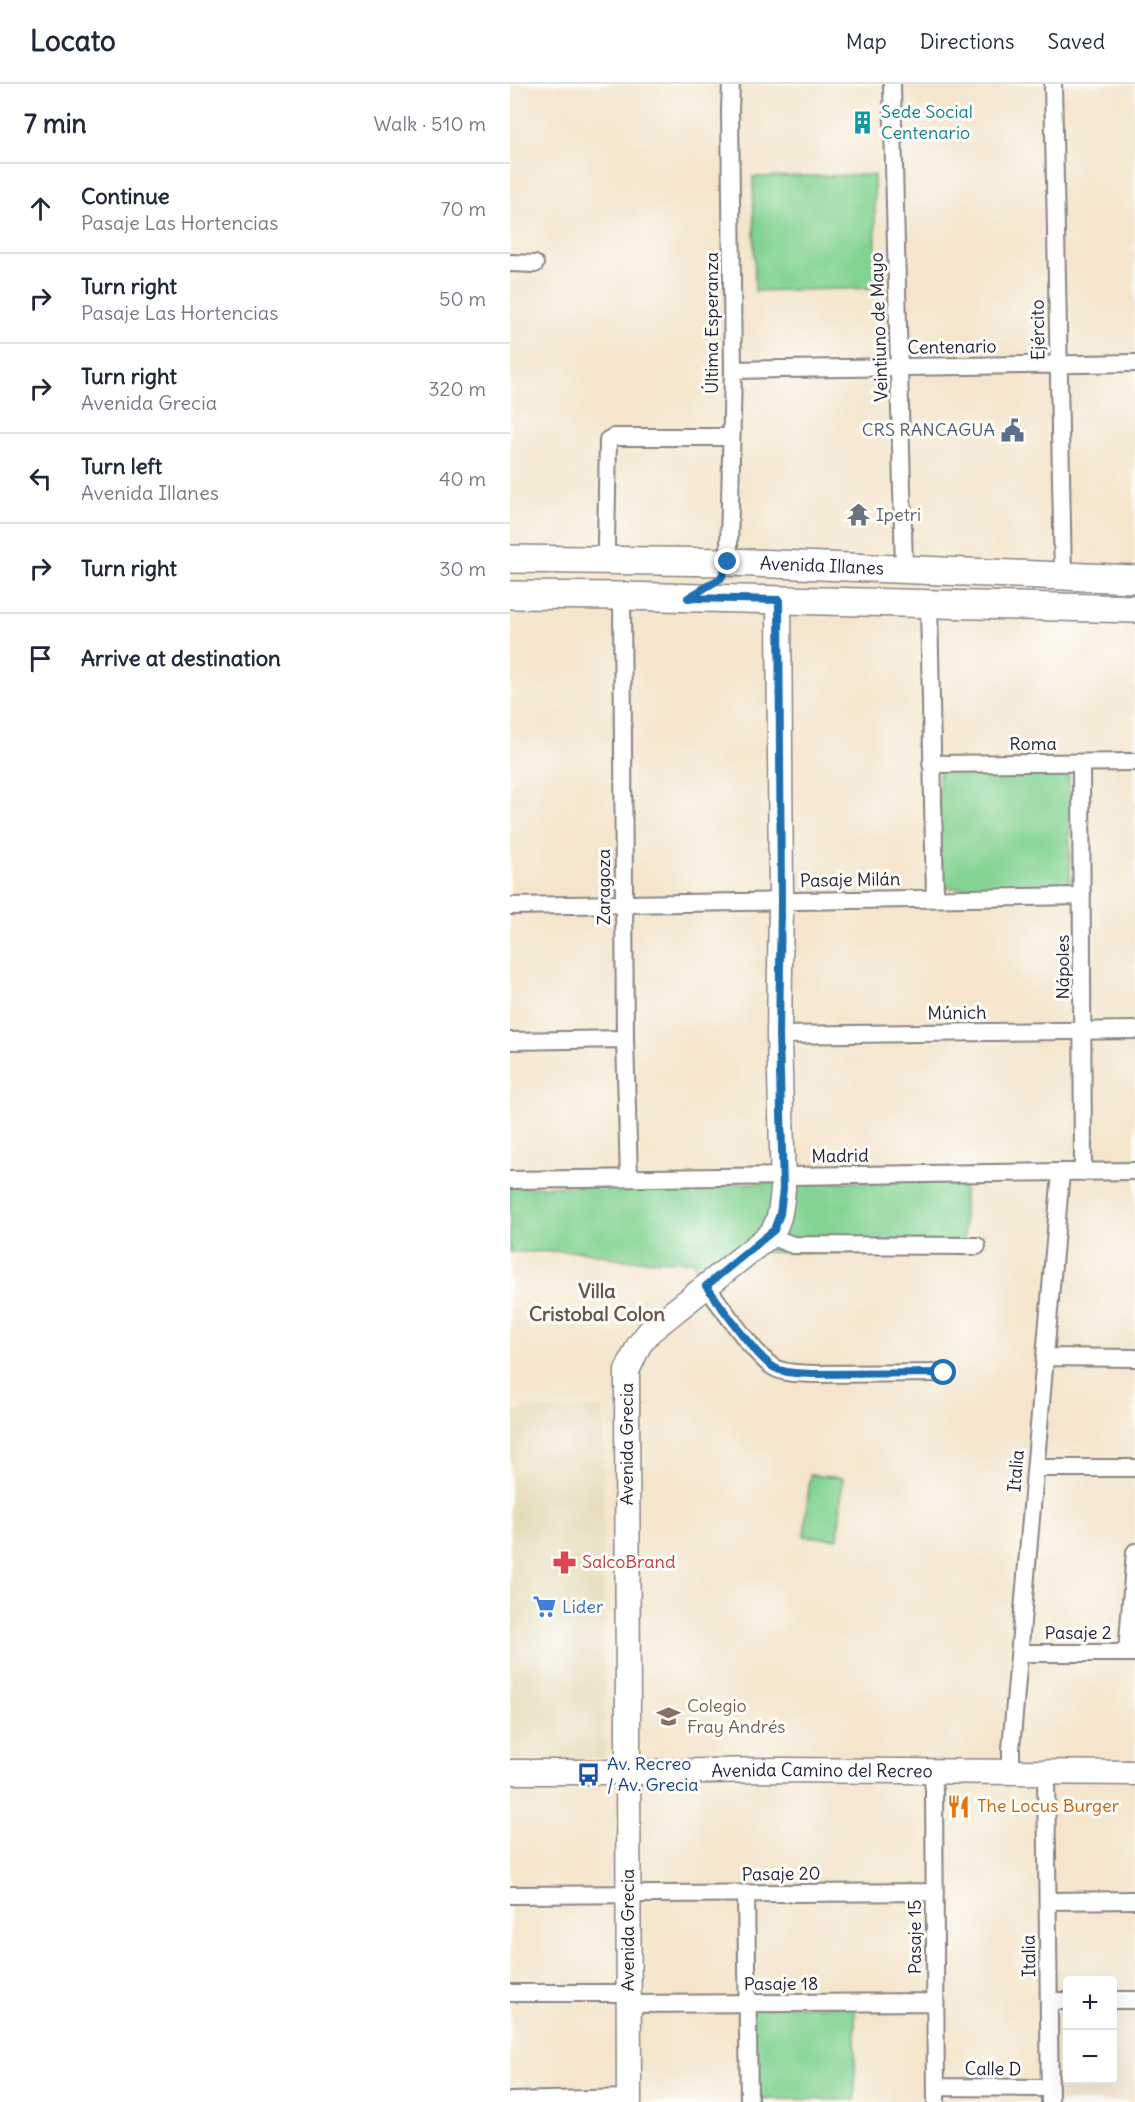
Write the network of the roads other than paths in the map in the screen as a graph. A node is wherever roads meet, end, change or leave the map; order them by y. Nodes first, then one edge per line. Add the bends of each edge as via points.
1 (731, 84) edge
2 (892, 84) edge
3 (1053, 84) edge
4 (510, 263) edge
5 (535, 264) dead end
6 (1135, 363) edge
7 (1059, 365) junction
8 (899, 368) junction
9 (733, 370) junction
10 (731, 437) junction
11 (510, 560) edge
12 (617, 561) junction
13 (728, 562) junction
14 (820, 565) junction
15 (876, 567) junction
16 (904, 568) junction
17 (1063, 576) junction
18 (1135, 579) edge
19 (510, 595) edge
20 (622, 596) junction
21 (688, 598) junction
22 (779, 600) junction
23 (878, 603) junction
24 (929, 604) junction
25 (1135, 609) edge
26 (1135, 762) edge
27 (1081, 763) junction
28 (932, 764) junction
29 (1082, 896) junction
30 (935, 898) junction
31 (781, 901) junction
32 (623, 904) junction
33 (510, 906) edge
34 (1135, 1030) edge
35 (1082, 1031) junction
36 (779, 1035) junction
37 (625, 1039) junction
38 (510, 1041) edge
39 (1135, 1171) edge
40 (1061, 1172) junction
41 (1083, 1172) junction
42 (782, 1176) junction
43 (629, 1178) junction
44 (510, 1180) edge
45 (769, 1236) junction
46 (977, 1246) dead end
47 (706, 1286) junction
48 (1046, 1357) junction
49 (1135, 1358) edge
50 (944, 1373) dead end
51 (1036, 1468) junction
52 (1135, 1468) edge
53 (1135, 1552) edge
54 (1134, 1582) edge
55 (1021, 1653) junction
56 (1131, 1653) edge
57 (627, 1771) junction
58 (932, 1771) junction
59 (510, 1772) edge
60 (1011, 1773) junction
61 (1046, 1773) junction
62 (1135, 1773) edge
63 (935, 1892) junction
64 (746, 1894) junction
65 (510, 1895) edge
66 (628, 1895) junction
67 (1135, 1900) edge
68 (1048, 1901) junction
69 (510, 1992) edge
70 (628, 1999) junction
71 (1117, 2000) edge
72 (1135, 2000) edge
73 (1049, 2001) junction
74 (1063, 2001) edge
75 (935, 2002) junction
76 (747, 2004) junction
77 (936, 2095) edge
78 (1050, 2095) edge
79 (628, 2100) edge
80 (510, 2101) edge
81 (749, 2102) edge

1 - 9 street, Última Esperanza
2 - 8 street, Veintiuno de Mayo
3 - 7 street, Ejército
4 - 5 street
6 - 7 street, Centenario
7 - 8 street, Centenario
7 - 17 street, Ejército
8 - 9 street, Centenario
8 - 16 street, Veintiuno de Mayo
9 - 10 street, Última Esperanza
10 - 12 street via 614,437 608,441 606,500
10 - 13 street, Última Esperanza
11 - 12 main road, Avenida Illanes
12 - 13 main road, Avenida Illanes
12 - 20 main road
13 - 14 main road, Avenida Illanes
13 - 21 main road via 721,578
14 - 15 main road, Avenida Illanes
14 - 22 main road via 787,584
15 - 16 main road, Avenida Illanes
15 - 23 main road via 883,588
16 - 17 main road, Avenida Illanes
17 - 18 main road, Avenida Illanes
19 - 20 main road, Avenida Illanes
20 - 21 main road, Avenida Illanes
20 - 32 street, Zaragoza
21 - 22 main road, Avenida Illanes
22 - 23 main road, Avenida Illanes
22 - 31 street, Avenida Grecia
23 - 24 main road, Avenida Illanes
24 - 25 main road, Avenida Illanes
24 - 28 street
26 - 27 street, Roma
27 - 28 street, Roma
27 - 29 street, Nápoles
28 - 30 street
29 - 30 street, Pasaje Milán
29 - 35 street, Nápoles
30 - 31 street, Pasaje Milán
31 - 32 street, Pasaje Milán
31 - 36 street, Avenida Grecia
32 - 33 street, Pasaje Milán
32 - 37 street, Zaragoza
34 - 35 street, Múnich
35 - 36 street, Múnich
35 - 41 street, Nápoles
36 - 42 street, Avenida Grecia
37 - 38 street
37 - 43 street, Zaragoza
39 - 41 street, Madrid
40 - 41 street, Madrid
40 - 42 street, Madrid
40 - 48 street, Italia
42 - 43 street, Madrid
42 - 45 street, Avenida Grecia via 780,1214
43 - 44 street, Madrid
45 - 46 street via 793,1245
45 - 47 street, Avenida Grecia
47 - 50 street via 760,1355 777,1369 812,1374
47 - 57 street, Avenida Grecia via 650,1331 627,1371
48 - 49 street
48 - 51 street, Italia
51 - 52 street
51 - 55 street, Italia
53 - 54 street
54 - 56 street
55 - 56 street, Pasaje 2
55 - 60 street, Italia
57 - 58 street, Avenida Camino del Recreo
57 - 59 street, Avenida Camino del Recreo
57 - 66 street, Avenida Grecia
58 - 60 street, Avenida Camino del Recreo
58 - 63 street, Pasaje 15
60 - 61 street, Avenida Camino del Recreo
61 - 62 street, Avenida Camino del Recreo
61 - 68 street, Italia
63 - 64 street, Pasaje 20
63 - 75 street, Pasaje 15
64 - 66 street, Pasaje 20
64 - 76 street
65 - 66 street, Pasaje 20
66 - 70 street, Avenida Grecia
67 - 68 street
68 - 73 street, Italia
69 - 70 street, Pasaje 18
70 - 76 street, Pasaje 18
70 - 79 street, Avenida Grecia
71 - 72 street
73 - 74 street
73 - 78 street, Italia
75 - 76 street, Pasaje 18
75 - 77 street, Pasaje 15
76 - 81 street
77 - 78 street, Calle D
79 - 80 street

